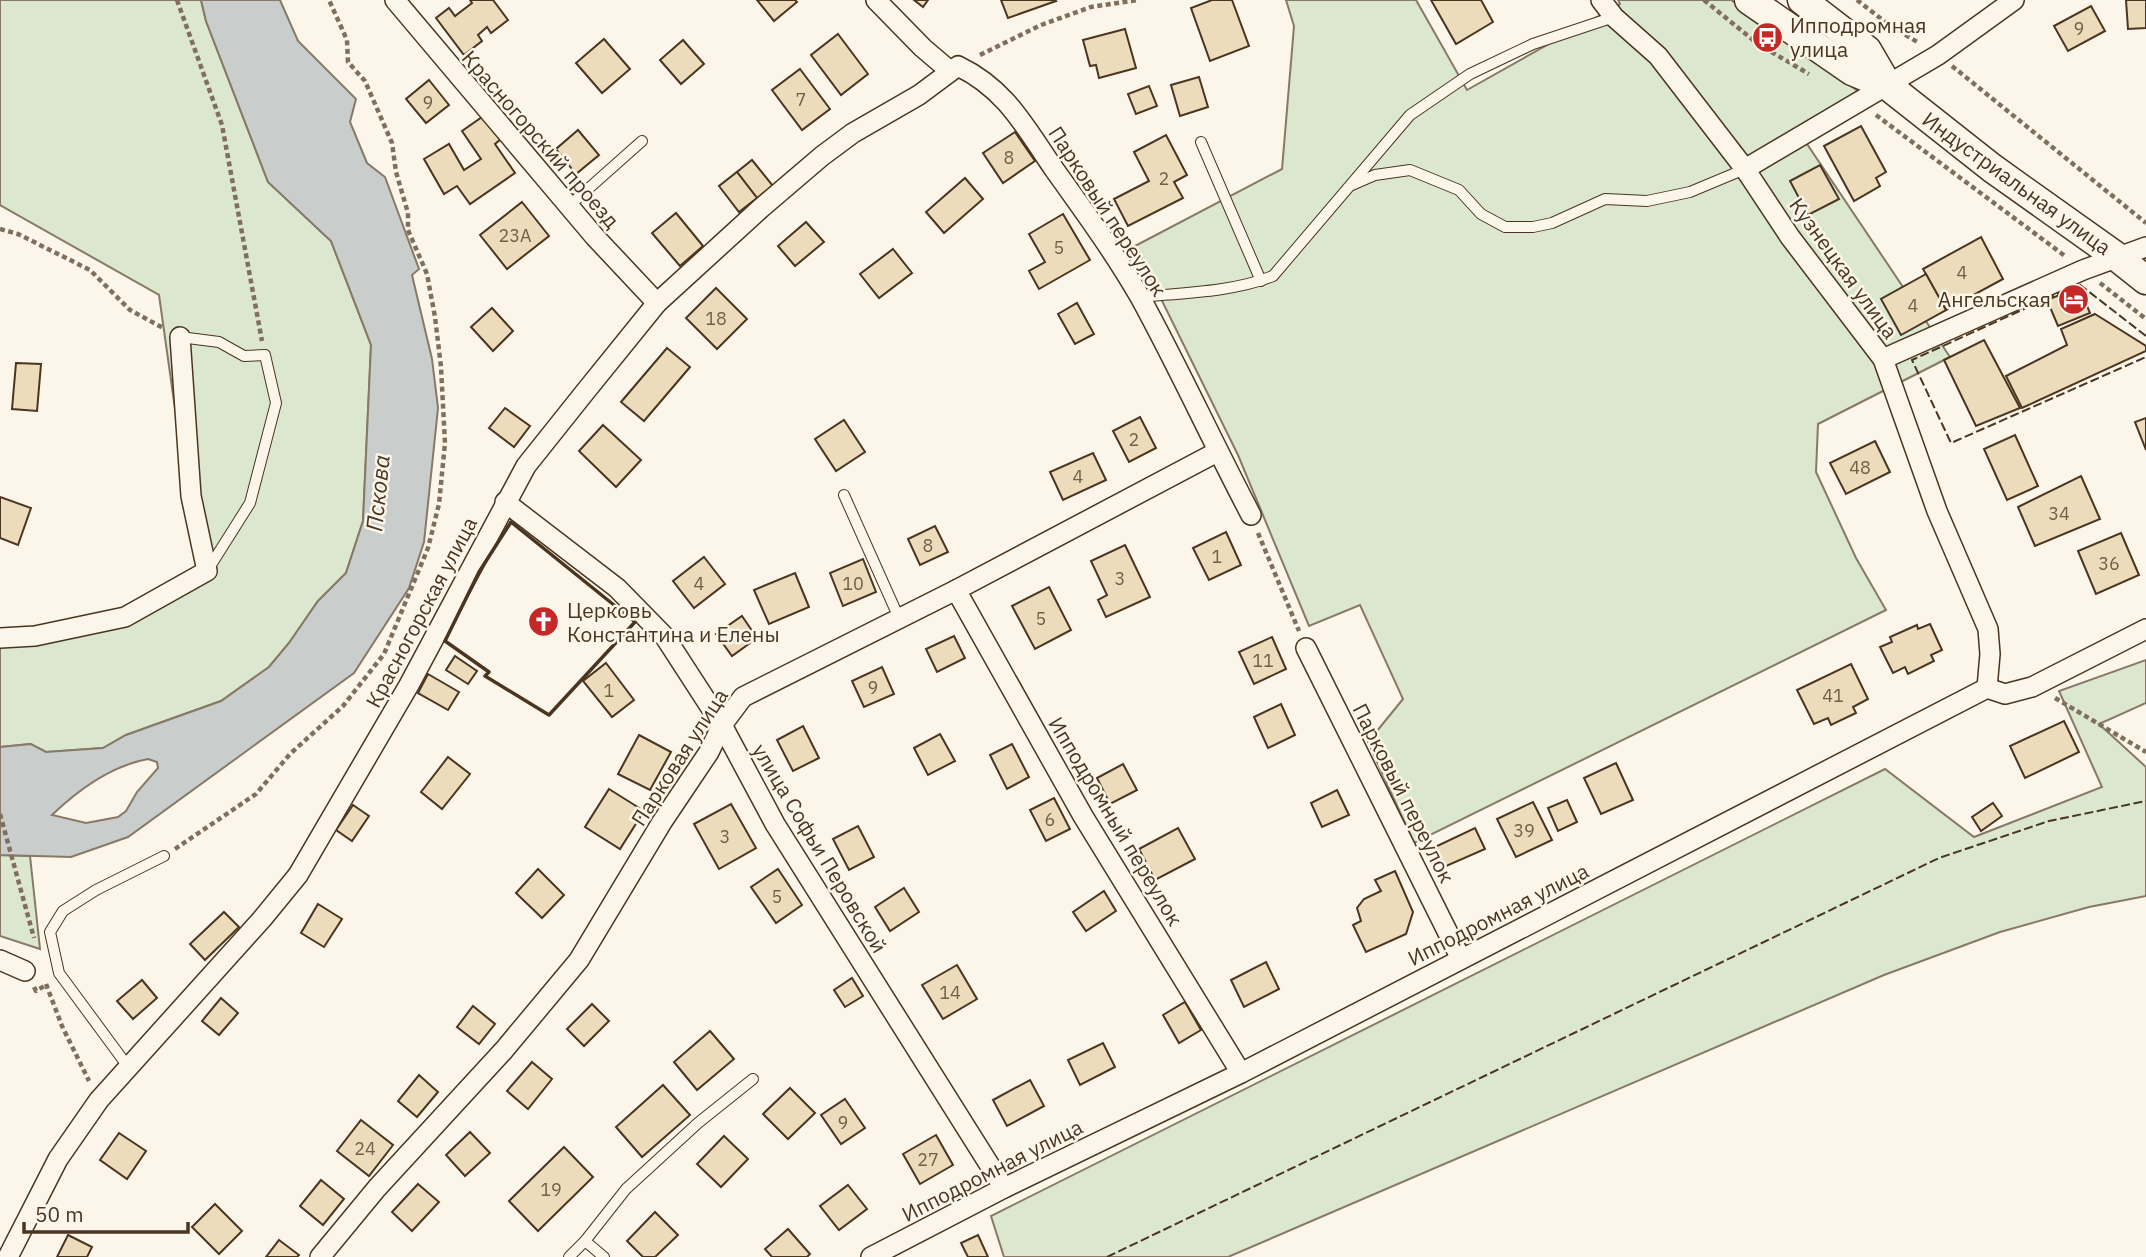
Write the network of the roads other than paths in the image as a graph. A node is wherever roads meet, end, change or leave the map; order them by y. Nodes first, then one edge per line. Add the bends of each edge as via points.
1 (395, 0) edge
2 (876, 0) edge
3 (1601, 0) edge
4 (1749, 0) edge
5 (1802, 0) edge
6 (2014, 0) edge
7 (1614, 17) junction
8 (954, 68) junction
9 (1888, 86) junction
10 (642, 141) dead end
11 (1201, 142) dead end
12 (1745, 170) junction
13 (1348, 187) junction
14 (570, 205) junction
15 (2146, 247) edge
16 (2117, 257) junction
17 (2146, 280) edge
18 (1261, 281) junction
19 (1139, 296) junction
20 (657, 303) junction
21 (180, 337) joint
22 (1883, 359) junction
23 (1217, 452) junction
24 (844, 495) dead end
25 (505, 502) junction
26 (1251, 515) road end
27 (207, 571) junction
28 (956, 590) junction
29 (899, 618) junction
30 (2146, 629) edge
31 (0, 638) edge
32 (1306, 648) road end
33 (1987, 688) junction
34 (722, 725) junction
35 (164, 856) road end
36 (1461, 959) junction
37 (0, 960) edge
38 (34, 971) road end
39 (129, 1069) junction
40 (1241, 1073) junction
41 (754, 1079) dead end
42 (1004, 1188) junction
43 (585, 1241) junction
44 (8, 1257) edge
45 (320, 1257) edge
46 (569, 1257) edge
47 (604, 1257) edge
48 (872, 1257) edge

1 - 14 street, Красногорский проезд
2 - 8 street via 923,48
3 - 7 street, Кузнецкая улица
4 - 9 street, Индустриальная улица via 1852,71
5 - 9 street, Индустриальная улица via 1867,50
6 - 9 street
7 - 12 street, Кузнецкая улица via 1658,56
7 - 13 lane via 1533,44 1470,74 1410,115
8 - 19 street, Парковый переулок via 978,76 1024,123
8 - 20 street, Красногорская улица via 822,156
9 - 12 street
9 - 16 street, Индустриальная улица
10 - 14 lane
11 - 18 lane
12 - 13 lane via 1690,192 1647,201 1605,199 1534,227 1505,227 1481,214 1459,190 1410,170 1376,175
12 - 22 street, Кузнецкая улица
13 - 18 lane via 1273,276
14 - 20 street, Красногорский проезд
15 - 16 street
16 - 17 street, Индустриальная улица
16 - 22 street
18 - 19 lane
19 - 23 street, Парковый переулок
20 - 25 street, Красногорская улица via 526,466
21 - 27 street via 191,496
21 - 27 lane via 219,342 244,356 265,355 276,403 250,503
22 - 33 street, Кузнецкая улица via 1937,511 1988,629
23 - 26 street, Парковый переулок
23 - 28 street, Парковая улица
24 - 29 lane
25 - 34 street, улица Софьи Перовской via 617,588 646,617 665,637
25 - 39 street, Красногорская улица via 409,685 298,875
27 - 31 street via 125,617 35,636
28 - 29 street, Парковая улица
28 - 40 street, Ипподромный переулок via 1083,816
29 - 34 street, Парковая улица via 743,697
30 - 33 street via 2032,687 2005,694
32 - 36 street, Парковый переулок
33 - 36 street, Ипподромная улица
34 - 42 street, улица Софьи Перовской via 775,824
34 - 45 street, Парковая улица via 579,960
35 - 39 lane via 63,911 50,932 59,973
36 - 40 street, Ипподромная улица
37 - 38 street
39 - 44 street, Красногорская улица via 99,1100 53,1168
40 - 42 street, Ипподромная улица
41 - 43 lane via 626,1189
42 - 48 street, Ипподромная улица
43 - 46 lane
43 - 47 lane

